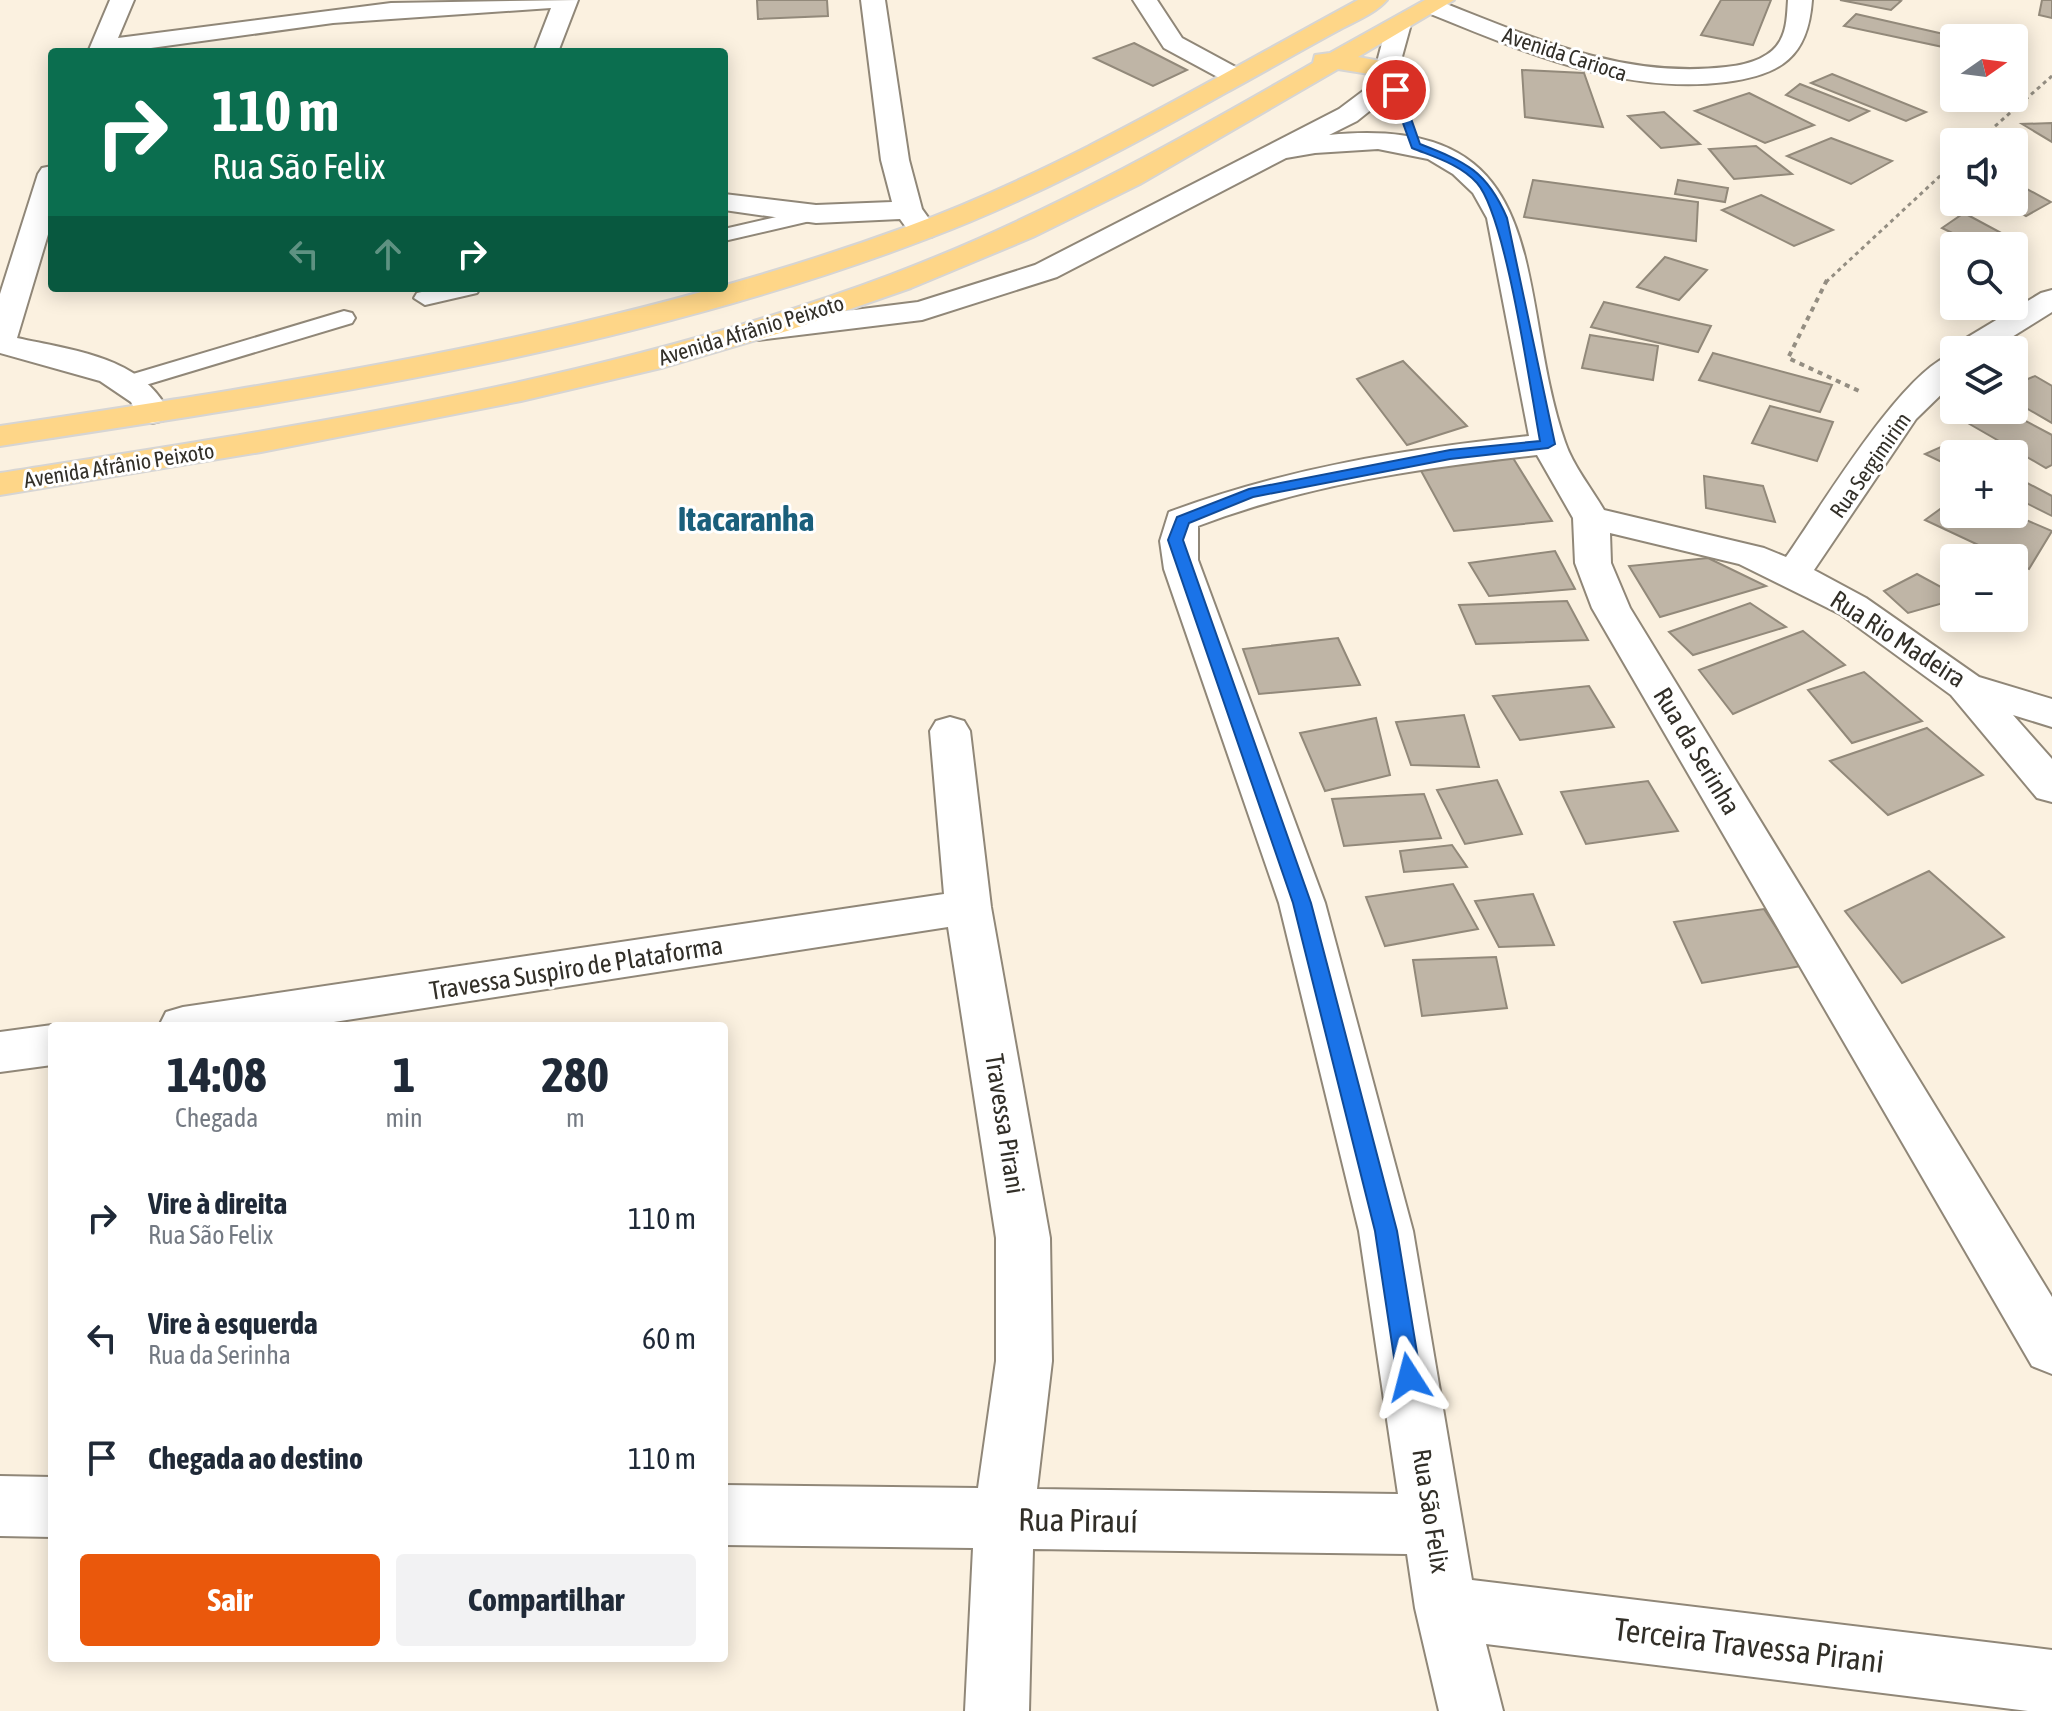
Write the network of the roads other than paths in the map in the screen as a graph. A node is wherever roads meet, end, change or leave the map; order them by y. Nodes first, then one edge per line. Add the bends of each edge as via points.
1 (122, 0) edge
2 (873, 0) edge
3 (1145, 0) edge
4 (1375, 0) edge
5 (1800, 0) edge
6 (566, 1) edge
7 (1436, 3) edge
8 (1399, 24) junction
9 (102, 48) edge
10 (113, 48) edge
11 (548, 48) edge
12 (1335, 60) junction
13 (1388, 69) junction
14 (1246, 70) junction
15 (1407, 124) junction
16 (1284, 150) junction
17 (48, 187) edge
18 (728, 203) edge
19 (816, 214) junction
20 (915, 220) junction
21 (728, 234) edge
22 (451, 292) edge
23 (425, 298) dead end
24 (2052, 299) edge
25 (344, 318) dead end
26 (758, 331) junction
27 (1992, 336) edge
28 (0, 343) edge
29 (1940, 377) edge
30 (131, 382) junction
31 (152, 413) junction
32 (0, 436) edge
33 (1548, 444) junction
34 (0, 484) edge
35 (1591, 518) junction
36 (1793, 574) junction
37 (1965, 686) junction
38 (2052, 713) edge
39 (950, 731) dead end
40 (2052, 787) edge
41 (968, 907) junction
42 (209, 1022) edge
43 (48, 1046) edge
44 (0, 1052) edge
45 (2052, 1348) edge
46 (0, 1506) edge
47 (48, 1507) edge
48 (728, 1515) edge
49 (1004, 1519) junction
50 (1432, 1524) junction
51 (1446, 1608) junction
52 (2052, 1682) edge
53 (997, 1711) edge
54 (1471, 1711) edge

1 - 9 street
2 - 20 street via 895,160
3 - 14 street via 1173,43
4 - 14 main road, Avenida Afrânio Peixoto
5 - 7 street, Avenida Carioca via 1799,29 1786,53 1757,69 1684,79 1628,76 1588,65
6 - 10 street via 299,18
6 - 11 street
7 - 8 main road, Avenida Afrânio Peixoto
8 - 12 main road, Avenida Afrânio Peixoto
8 - 13 street
12 - 13 main road
12 - 14 main road
12 - 26 main road, Avenida Afrânio Peixoto via 1105,192 946,263
13 - 15 street
13 - 16 street via 1375,96
14 - 20 main road, Avenida Afrânio Peixoto via 1101,149
15 - 16 street, Rua da Serinha
15 - 33 street, Rua da Serinha via 1480,179 1493,198
16 - 26 street via 1046,271 979,295 922,311
17 - 28 street
18 - 19 street
19 - 20 street
19 - 21 lane
20 - 31 main road, Avenida Afrânio Peixoto via 799,274 625,324 406,370
22 - 23 lane
24 - 27 street
25 - 30 lane
26 - 34 main road, Avenida Afrânio Peixoto via 405,415
28 - 30 street
29 - 36 street, Rua Sergimirim via 1904,412
30 - 31 street via 151,402
31 - 32 main road, Avenida Afrânio Peixoto
33 - 35 street, Rua da Serinha
33 - 50 street, Rua São Felix via 1450,455 1249,494 1182,520 1175,540 1302,903 1386,1231
35 - 36 street, Rua Rio Madeira via 1751,556
35 - 45 street, Rua da Serinha via 1593,563 1611,608
36 - 37 street, Rua Rio Madeira via 1853,606
37 - 38 street, Rua Rio Madeira
37 - 40 street
39 - 41 street, Travessa Pirani
41 - 42 street, Travessa Suspiro de Plataforma
41 - 49 street, Travessa Pirani via 1023,1238 1024,1361
43 - 44 street
46 - 47 street
48 - 49 street, Rua Pirauí
49 - 50 street, Rua Pirauí
49 - 53 street, Travessa Pirani
50 - 51 street, Rua São Felix
51 - 52 street, Terceira Travessa Pirani
51 - 54 street, Rua São Felix

